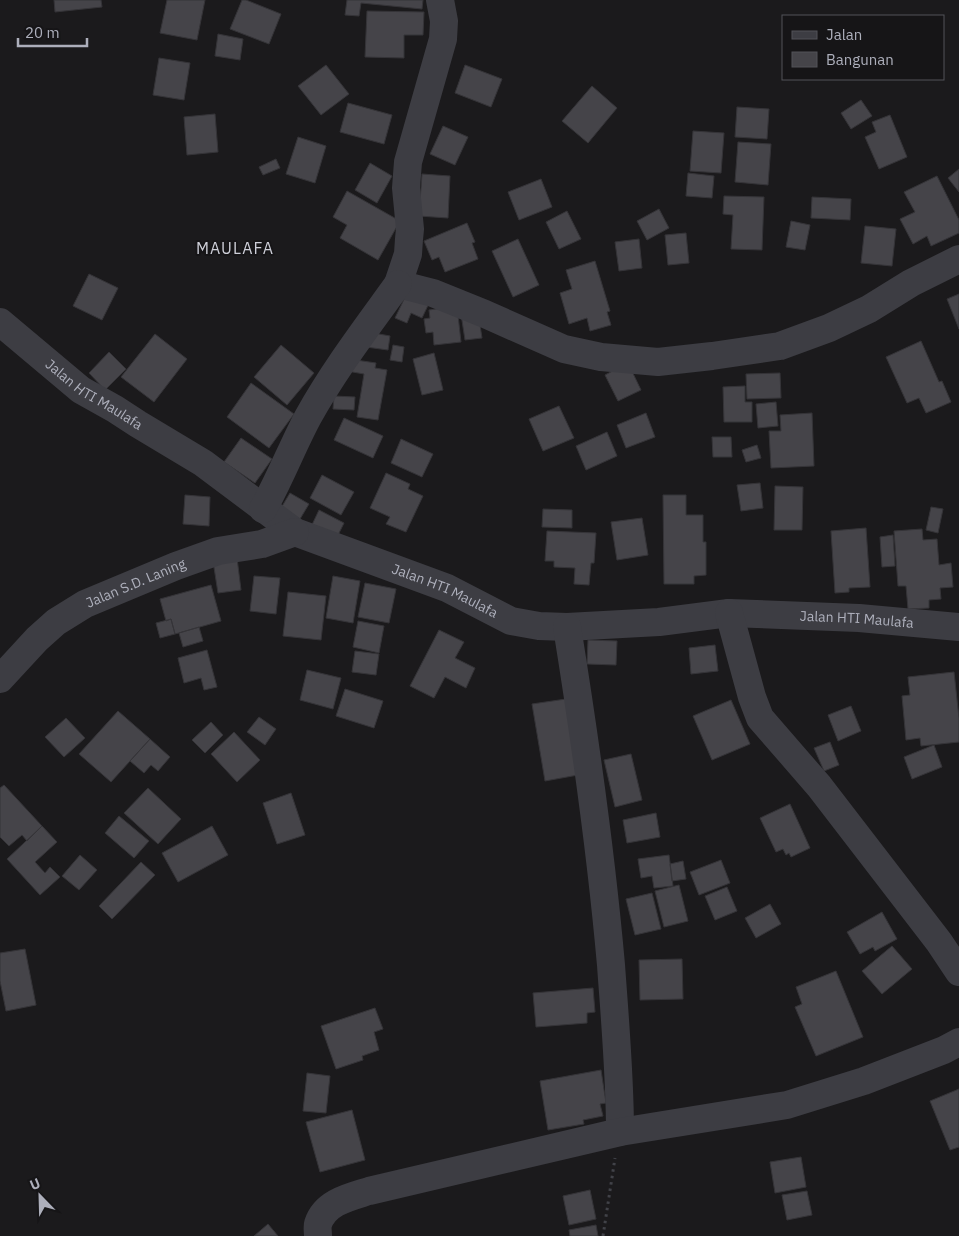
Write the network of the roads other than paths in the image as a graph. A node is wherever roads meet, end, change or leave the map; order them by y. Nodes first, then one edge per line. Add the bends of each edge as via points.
1 (440, 0) edge
2 (959, 259) edge
3 (398, 284) junction
4 (0, 322) edge
5 (263, 509) junction
6 (295, 532) junction
7 (729, 613) junction
8 (567, 627) junction
9 (959, 627) edge
10 (0, 679) edge
11 (959, 972) edge
12 (959, 1042) edge
13 (620, 1132) junction
14 (318, 1236) edge

1 - 3 street via 443,39 408,162 406,188 410,238
2 - 3 street via 869,309 780,346 658,362 601,357 564,349 476,310
3 - 5 street via 361,334 308,418
4 - 5 street, Jalan HTI Maulafa via 81,390 203,462
5 - 6 street, Jalan HTI Maulafa
6 - 8 street, Jalan HTI Maulafa via 447,588 511,621
6 - 10 street, Jalan S.D. Laning via 262,544 218,551 85,604 56,622
7 - 8 street, Jalan HTI Maulafa via 659,622
7 - 9 street, Jalan HTI Maulafa via 858,618
7 - 11 street via 760,718 819,786
8 - 13 street via 603,872 616,1028
12 - 13 street via 864,1081 787,1105
13 - 14 street via 341,1200 328,1209 318,1224

